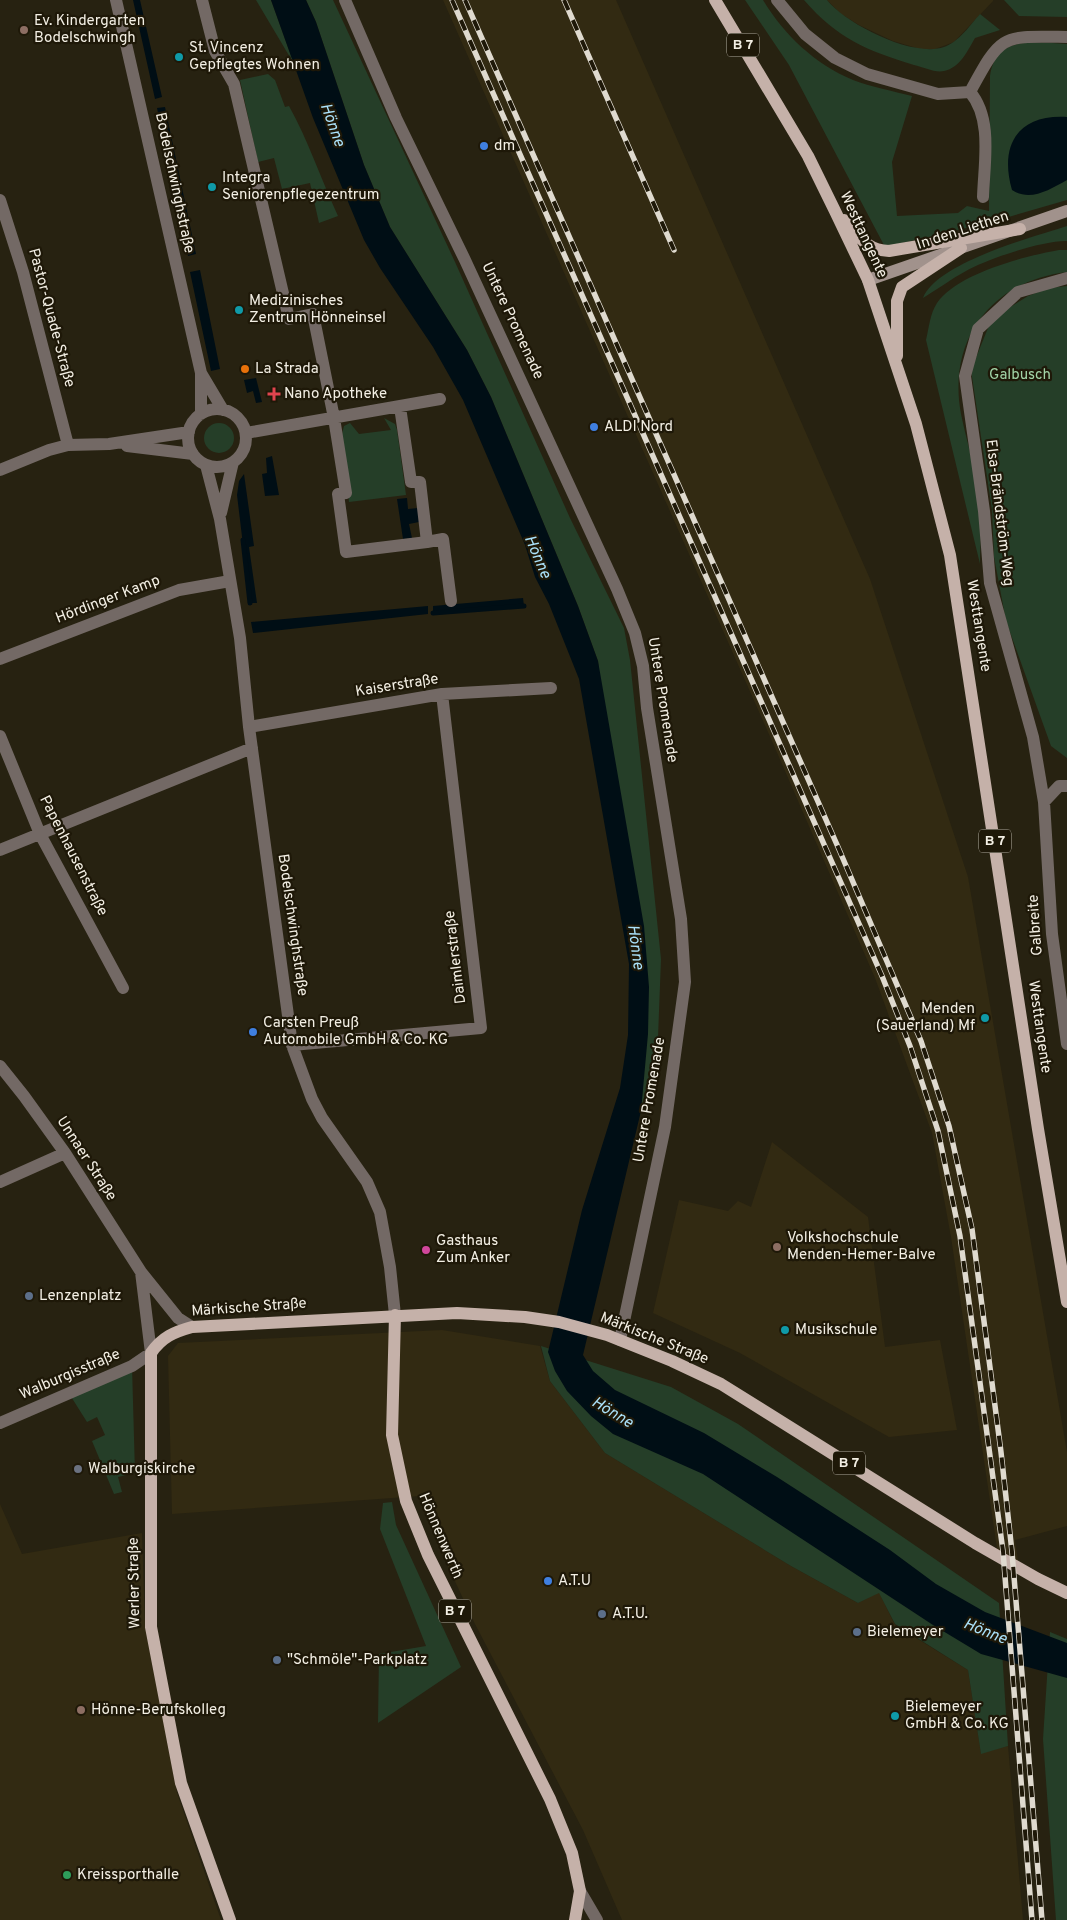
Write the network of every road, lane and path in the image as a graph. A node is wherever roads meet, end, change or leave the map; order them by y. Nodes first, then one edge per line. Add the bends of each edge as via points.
1 (116, 0) edge
2 (202, 0) edge
3 (345, 0) edge
4 (714, 0) edge
5 (777, 0) edge
6 (1067, 36) edge
7 (970, 92) junction
8 (983, 197) dead end
9 (0, 200) edge
10 (835, 211) junction
11 (1067, 212) edge
12 (1020, 229) junction
13 (961, 248) junction
14 (1067, 278) edge
15 (868, 280) junction
16 (896, 364) junction
17 (201, 373) junction
18 (440, 399) dead end
19 (400, 406) junction
20 (223, 410) junction
21 (201, 414) junction
22 (334, 418) junction
23 (189, 432) junction
24 (246, 433) junction
25 (109, 444) junction
26 (68, 446) junction
27 (193, 454) junction
28 (233, 462) junction
29 (206, 465) junction
30 (0, 470) edge
31 (220, 519) junction
32 (427, 542) junction
33 (230, 581) junction
34 (451, 601) dead end
35 (0, 659) edge
36 (551, 688) dead end
37 (442, 694) junction
38 (249, 727) junction
39 (0, 736) edge
40 (252, 748) junction
41 (1067, 786) edge
42 (1044, 802) junction
43 (40, 834) junction
44 (0, 850) edge
45 (1062, 987) edge
46 (123, 988) dead end
47 (1067, 1044) edge
48 (292, 1045) junction
49 (0, 1066) edge
50 (64, 1154) junction
51 (0, 1182) edge
52 (141, 1272) junction
53 (1067, 1302) edge
54 (395, 1314) junction
55 (192, 1327) junction
56 (620, 1340) junction
57 (151, 1353) junction
58 (0, 1423) edge
59 (1067, 1593) edge
60 (580, 1891) junction
61 (596, 1918) edge
62 (230, 1920) edge
63 (575, 1920) edge

1 - 17 street, Bodelschwinghstraße
2 - 22 street via 215,51 234,84 289,319 313,314
3 - 56 street, Untere Promenade via 396,118 523,383 636,633 643,666 681,919 685,982 665,1126
4 - 10 main road, Westtangente / B 7 via 804,148
5 - 7 street via 805,34 835,58 867,74 938,94
6 - 7 street via 1018,36 1001,43
7 - 8 street via 984,117
9 - 26 street, Pastor-Quade-Straße via 23,272
10 - 12 main road via 866,244 876,250 889,251
10 - 15 main road, Westtangente / B 7
11 - 12 street, In den Liethen
12 - 13 street, In den Liethen
13 - 15 street, In den Liethen
13 - 16 main road via 902,287 898,301
14 - 42 street, Elsa-Brändström-Weg via 1018,292 978,329 964,376 984,511 990,584 1033,737
15 - 16 main road, Westtangente / B 7
16 - 53 main road, Westtangente / B 7 via 916,424 950,555
17 - 20 street, Bodelschwinghstraße
17 - 21 street, Bodelschwinghstraße
18 - 19 street
19 - 22 street
19 - 32 street via 411,482 420,482
20 - 21 street via 212,409
20 - 24 street, Bodelschwinghstraße via 238,418
21 - 23 street
22 - 24 street
22 - 32 street via 346,493 338,494 346,552
23 - 25 street
23 - 27 street via 188,444
24 - 28 street, Bodelschwinghstraße via 244,450
25 - 26 street
25 - 27 street
26 - 30 street via 49,450
27 - 29 street
28 - 29 street via 223,467
28 - 31 street, Bodelschwinghstraße
29 - 31 street, Bodelschwinghstraße
31 - 33 street, Bodelschwinghstraße
32 - 34 street via 443,539
33 - 35 street, Hördinger Kamp via 179,590
33 - 38 street, Bodelschwinghstraße via 240,638
36 - 37 street, Kaiserstraße
37 - 38 street, Kaiserstraße
37 - 48 street, Daimlerstraße via 480,1028
38 - 40 street, Bodelschwinghstraße
39 - 43 street, Papenhausenstraße
40 - 43 street
40 - 48 street, Bodelschwinghstraße
41 - 42 street via 1059,786
42 - 45 street, Galbreite via 1052,934
43 - 44 street
43 - 46 street, Papenhausenstraße
45 - 47 street, Galbreite
48 - 54 street, Bodelschwinghstraße via 322,1118 368,1182 380,1212
49 - 50 street, Unnaer Straße
50 - 51 street
50 - 52 street, Unnaer Straße
52 - 55 street, Unnaer Straße via 178,1318
52 - 57 street, Unnaer Straße
54 - 55 main road, Märkische Straße / B 7
54 - 56 main road, Märkische Straße / B 7 via 525,1317 559,1322
54 - 60 main road, Hönnenwerth / B 7 via 392,1435 406,1500 432,1563 550,1799 572,1853
55 - 57 main road, Märkische Straße / B 7 via 173,1332 158,1342
56 - 59 main road, Märkische Straße / B 7 via 721,1384 975,1543
57 - 58 street, Walburgisstraße via 132,1366
57 - 62 main road, Werler Straße via 151,1628 181,1783
60 - 61 street, Hönnenwerth
60 - 63 main road, Hönnenwerth / B 7

